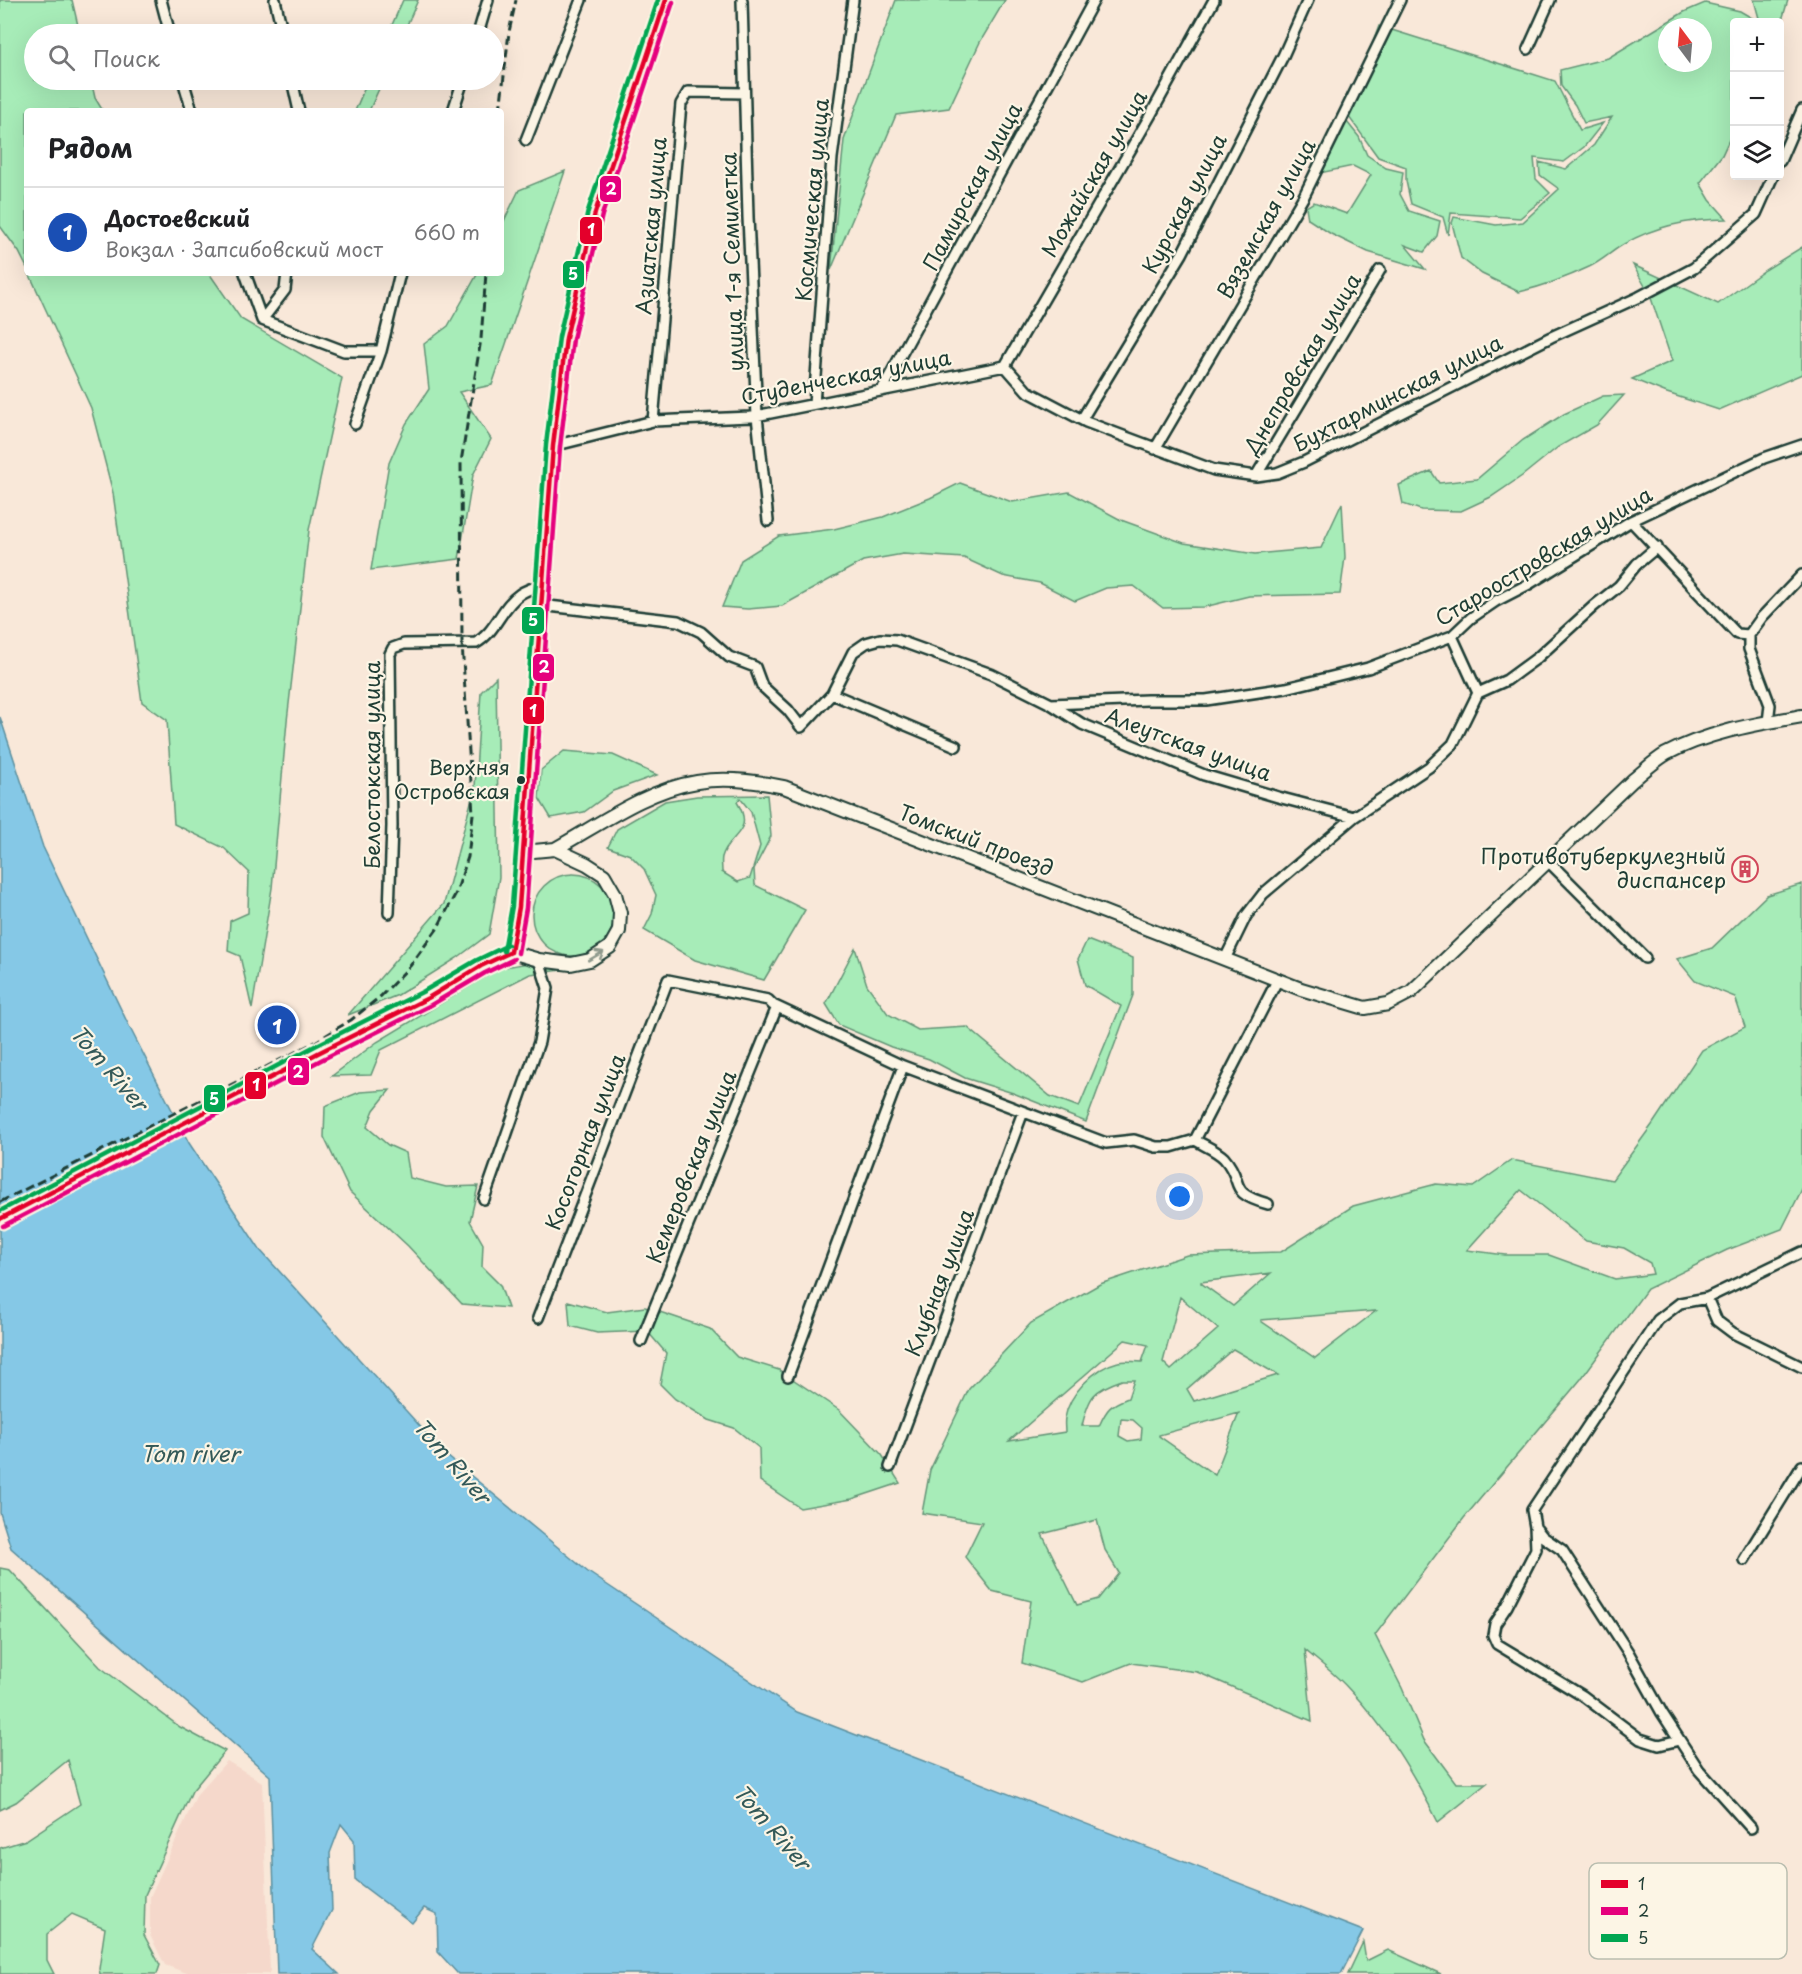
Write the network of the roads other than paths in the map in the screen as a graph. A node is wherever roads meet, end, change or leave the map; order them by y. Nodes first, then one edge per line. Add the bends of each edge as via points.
1 (161, 0) edge
2 (275, 0) edge
3 (488, 0) edge
4 (581, 0) edge
5 (666, 0) edge
6 (742, 0) edge
7 (853, 0) edge
8 (1094, 0) edge
9 (1214, 0) edge
10 (1308, 0) edge
11 (1400, 0) edge
12 (1550, 0) edge
13 (167, 24) edge
14 (281, 24) edge
15 (481, 24) edge
16 (1528, 49) dead end
17 (186, 90) edge
18 (294, 90) edge
19 (460, 90) edge
20 (744, 93) junction
21 (191, 108) edge
22 (298, 108) edge
23 (454, 108) edge
24 (1802, 110) edge
25 (526, 140) dead end
26 (1784, 150) edge
27 (1771, 180) edge
28 (1380, 270) dead end
29 (246, 276) edge
30 (287, 276) edge
31 (399, 276) edge
32 (262, 320) junction
33 (381, 351) junction
34 (1005, 366) junction
35 (882, 390) junction
36 (814, 404) junction
37 (757, 416) junction
38 (1082, 419) junction
39 (653, 421) junction
40 (355, 424) dead end
41 (1802, 445) edge
42 (553, 446) junction
43 (1155, 449) junction
44 (1256, 476) junction
45 (768, 521) dead end
46 (1631, 521) junction
47 (1657, 547) junction
48 (1802, 575) edge
49 (542, 585) junction
50 (540, 605) junction
51 (1749, 635) junction
52 (1452, 636) junction
53 (1478, 693) junction
54 (832, 694) junction
55 (1051, 704) junction
56 (1802, 716) edge
57 (1768, 722) junction
58 (956, 746) dead end
59 (1354, 817) junction
60 (555, 849) junction
61 (523, 852) junction
62 (1549, 862) junction
63 (389, 913) dead end
64 (511, 952) junction
65 (1645, 958) dead end
66 (1225, 959) junction
67 (539, 960) junction
68 (1278, 979) junction
69 (775, 1006) junction
70 (903, 1066) junction
71 (1023, 1112) junction
72 (1195, 1140) junction
73 (484, 1199) dead end
74 (1268, 1204) dead end
75 (0, 1219) edge
76 (1802, 1252) edge
77 (1707, 1298) junction
78 (538, 1318) dead end
79 (641, 1341) dead end
80 (1802, 1367) edge
81 (788, 1376) dead end
82 (1802, 1466) edge
83 (890, 1467) dead end
84 (1535, 1527) junction
85 (1744, 1560) dead end
86 (1679, 1740) junction
87 (1751, 1828) dead end

1 - 13 street
2 - 14 street
3 - 15 street
4 - 25 street
5 - 42 main road via 595,213 566,338
6 - 20 street, улица 1-я Семилетка
7 - 36 street, Космическая улица via 832,158
8 - 35 street, Памирская улица
9 - 34 street, Можайская улица
10 - 38 street, Курская улица via 1182,254
11 - 43 street, Вяземская улица via 1304,196
12 - 16 street
17 - 21 street
18 - 22 street
19 - 23 street
20 - 37 street, улица 1-я Семилетка
20 - 39 street, Азиатская улица via 688,92 681,104
24 - 26 street
27 - 44 street, Бухтарминская улица via 1756,214 1694,268 1304,462
28 - 44 street, Днепровская улица
29 - 32 street
30 - 32 street via 285,290
31 - 33 street
32 - 33 street via 344,351
33 - 40 street
34 - 35 street, Студенческая улица
34 - 38 street, Бухтарминская улица via 1027,391
35 - 36 street, Студенческая улица
36 - 37 street, Студенческая улица
37 - 39 street, Студенческая улица
37 - 45 street, улица 1-я Семилетка
38 - 43 street, Бухтарминская улица
39 - 42 street, Студенческая улица
41 - 46 street, Староостровская улица via 1764,458
42 - 49 main road
43 - 44 street, Бухтарминская улица via 1214,470
46 - 47 street
46 - 52 street, Староостровская улица via 1496,601
47 - 51 street via 1737,634
47 - 53 street via 1537,658 1507,680
48 - 51 street
49 - 50 main road
49 - 63 street, Белостокская улица via 520,594 485,638 476,643 404,644 393,648 390,654
50 - 54 street, Староостровская улица via 678,621 701,632 729,657 755,667 762,686 801,727
50 - 61 main road
51 - 57 street via 1749,649 1770,705
52 - 53 street
52 - 55 street, Староостровская улица via 1368,668 1286,688 1206,700
53 - 59 street via 1453,744 1429,767
54 - 55 street, Староостровская улица via 853,652 880,639 897,640 991,674
54 - 58 street
55 - 59 street, Алеутская улица via 1082,724 1204,775
56 - 57 main road, Томский проезд
57 - 62 main road, Томский проезд via 1697,740 1665,755 1633,780
59 - 66 street via 1263,894 1246,916
60 - 61 main road
60 - 66 main road, Томский проезд via 651,795 697,782 748,780 784,786
67 -> 60 main road via 572,964 590,960 610,947 620,931 615,894 604,875
61 - 64 main road
62 - 65 street
62 - 68 main road, Томский проезд via 1411,992 1388,1004 1353,1006
64 - 67 main road
64 - 75 main road
66 - 68 main road, Томский проезд
67 - 73 street via 548,988 539,1042
68 - 72 street
69 - 70 street
69 - 78 street, Косогорная улица via 768,1000 668,980
69 - 79 street, Кемеровская улица
70 - 71 street
70 - 81 street
71 - 72 street via 1106,1143 1134,1140 1171,1147
71 - 83 street, Клубная улица
72 - 74 street via 1225,1159 1240,1192
76 - 77 street
77 - 80 street via 1717,1321 1733,1333
77 - 84 street via 1680,1303 1658,1320 1532,1510
82 - 85 street
84 - 86 street via 1562,1550
84 - 86 street via 1536,1549 1495,1624 1493,1635 1497,1644 1583,1696 1640,1739 1659,1745
86 - 87 street via 1699,1770

